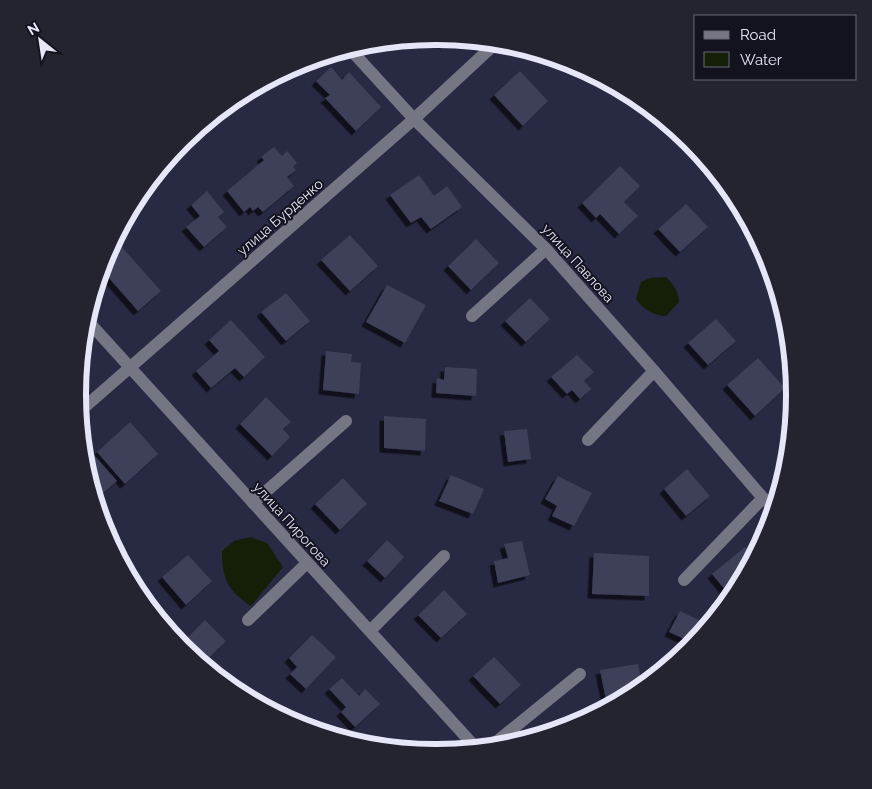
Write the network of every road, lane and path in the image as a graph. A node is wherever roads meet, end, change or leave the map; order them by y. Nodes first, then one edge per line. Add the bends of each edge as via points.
1 (489, 49) edge
2 (355, 55) edge
3 (414, 119) junction
4 (546, 249) junction
5 (472, 316) dead end
6 (93, 327) edge
7 (130, 368) junction
8 (654, 371) junction
9 (87, 406) edge
10 (346, 420) dead end
11 (588, 440) dead end
12 (763, 498) junction
13 (768, 502) edge
14 (253, 504) junction
15 (444, 556) dead end
16 (307, 563) junction
17 (684, 580) dead end
18 (248, 620) dead end
19 (370, 631) junction
20 (580, 674) dead end
21 (502, 737) edge
22 (471, 742) edge

1 - 3 street, улица Бурденко
2 - 3 street, улица Павлова
3 - 4 street, улица Павлова
3 - 7 street, улица Бурденко
4 - 5 street
4 - 8 street, улица Павлова
6 - 7 street, улица Пирогова
7 - 9 street, улица Бурденко
7 - 14 street, улица Пирогова
8 - 11 street
8 - 12 street, улица Павлова
10 - 14 street
12 - 13 street, улица Павлова
12 - 17 street
14 - 16 street, улица Пирогова
15 - 19 street
16 - 18 street
16 - 19 street, улица Пирогова
19 - 22 street, улица Пирогова
20 - 21 street

